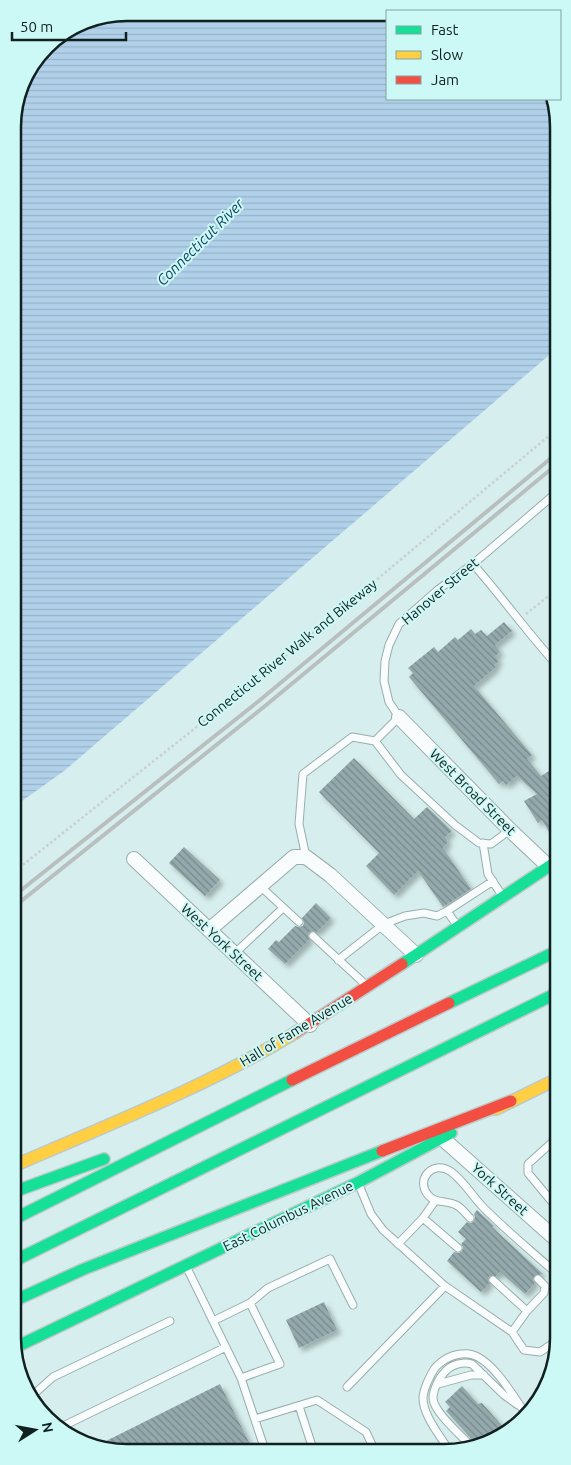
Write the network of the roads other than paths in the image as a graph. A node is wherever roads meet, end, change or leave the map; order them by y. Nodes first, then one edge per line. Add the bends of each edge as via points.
1 (550, 498) edge
2 (473, 564) junction
3 (550, 657) edge
4 (399, 717) junction
5 (375, 741) junction
6 (510, 830) junction
7 (483, 843) junction
8 (306, 857) junction
9 (134, 859) dead end
10 (550, 862) edge
11 (550, 866) edge
12 (493, 881) junction
13 (260, 886) junction
14 (502, 897) junction
15 (283, 908) junction
16 (447, 911) junction
17 (298, 922) dead end
18 (384, 924) junction
19 (458, 927) junction
20 (209, 930) junction
21 (313, 936) dead end
22 (234, 954) junction
23 (550, 954) edge
24 (416, 955) junction
25 (338, 960) junction
26 (368, 987) junction
27 (550, 996) edge
28 (310, 1025) junction
29 (550, 1082) edge
30 (511, 1102) junction
31 (207, 1121) junction
32 (442, 1138) junction
33 (550, 1144) edge
34 (21, 1163) edge
35 (357, 1183) junction
36 (21, 1189) edge
37 (550, 1199) edge
38 (435, 1201) junction
39 (21, 1215) edge
40 (424, 1218) junction
41 (470, 1218) dead end
42 (550, 1233) edge
43 (398, 1244) junction
44 (458, 1248) dead end
45 (21, 1257) edge
46 (186, 1266) junction
47 (550, 1268) edge
48 (538, 1279) dead end
49 (492, 1280) dead end
50 (445, 1286) junction
51 (21, 1298) edge
52 (250, 1302) junction
53 (353, 1305) dead end
54 (526, 1311) junction
55 (170, 1320) dead end
56 (214, 1321) junction
57 (512, 1332) junction
58 (21, 1344) edge
59 (550, 1345) edge
60 (226, 1347) junction
61 (484, 1375) junction
62 (242, 1378) junction
63 (438, 1384) junction
64 (347, 1387) dead end
65 (36, 1392) edge
66 (298, 1406) junction
67 (522, 1410) edge
68 (522, 1410) edge
69 (255, 1420) junction
70 (66, 1425) edge
71 (467, 1441) edge
72 (263, 1444) edge
73 (311, 1444) edge
74 (372, 1444) edge
75 (445, 1444) edge

1 - 2 lane, Hanover Street
2 - 3 lane
2 - 4 lane, Hanover Street via 399,624 389,645 384,681 389,702
4 - 5 lane
4 - 6 street, West Broad Street
5 - 7 lane via 401,775 455,825
5 - 8 lane via 352,737 302,774 299,824
6 - 7 lane via 491,844
6 - 10 street, West Broad Street
7 - 12 lane via 488,874
8 - 13 street via 294,857
8 - 18 street
9 - 20 street, West York Street
11 - 14 main road, Hall of Fame Avenue
12 - 14 lane
12 - 16 lane
13 - 15 lane
13 - 20 street
14 - 19 main road, Hall of Fame Avenue
15 - 17 lane
15 - 22 lane
16 - 18 lane via 437,916 424,913 405,916
16 - 19 lane
18 - 24 street
18 - 25 lane
19 - 24 main road, Hall of Fame Avenue
20 - 22 street, West York Street
21 - 25 lane
22 - 28 street, West York Street
23 - 31 main road
24 - 26 main road, Hall of Fame Avenue
25 - 26 lane
26 - 28 main road, Hall of Fame Avenue
27 - 45 main road
28 - 34 main road, Hall of Fame Avenue via 213,1077
29 - 30 main road, East Columbus Avenue
30 - 32 main road, East Columbus Avenue
30 - 51 main road via 275,1192
31 - 36 main road
31 - 39 main road
32 - 35 main road, East Columbus Avenue
32 - 42 street, York Street
33 - 37 lane via 528,1164 528,1173
35 - 43 lane via 371,1214
35 - 46 main road, East Columbus Avenue
38 - 40 lane
38 - 41 lane via 457,1205
38 - 47 lane via 427,1195 424,1178 428,1171 443,1168 470,1189 481,1204
40 - 43 lane
40 - 44 lane
43 - 50 lane
46 - 56 lane
46 - 58 main road, East Columbus Avenue
48 - 54 lane via 545,1286 544,1293
49 - 54 lane
50 - 57 lane
50 - 64 lane
52 - 53 lane via 268,1288 330,1259
52 - 56 lane
52 - 62 lane via 280,1364
54 - 57 lane
55 - 65 lane via 53,1377
56 - 60 lane
57 - 59 lane via 524,1350 540,1352
60 - 62 lane
60 - 70 lane
61 - 63 lane
61 - 63 lane via 472,1364 462,1363 448,1368
61 - 67 lane
62 - 69 lane
63 - 71 lane via 433,1394 434,1404
66 - 69 lane
66 - 73 lane
66 - 74 lane via 317,1400 366,1432
68 - 75 lane via 509,1388 478,1357 458,1354 447,1358 435,1368 423,1392 430,1418
69 - 72 lane

